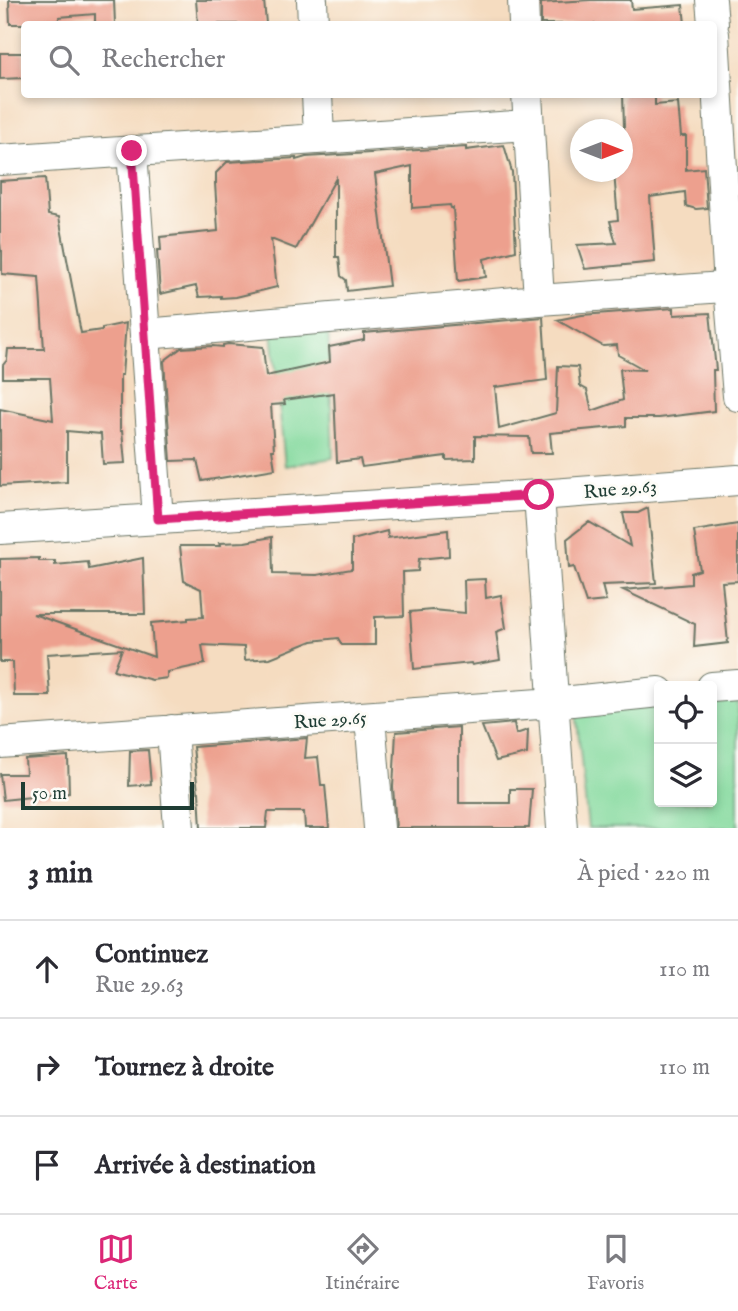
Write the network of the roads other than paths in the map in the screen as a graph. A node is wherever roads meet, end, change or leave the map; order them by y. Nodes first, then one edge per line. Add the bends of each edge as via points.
1 (312, 0) edge
2 (523, 0) edge
3 (711, 0) edge
4 (313, 21) edge
5 (524, 21) edge
6 (713, 21) edge
7 (717, 52) edge
8 (317, 98) edge
9 (527, 98) edge
10 (728, 100) edge
11 (528, 125) junction
12 (319, 137) junction
13 (132, 151) junction
14 (0, 160) edge
15 (734, 286) edge
16 (539, 300) junction
17 (145, 334) junction
18 (738, 396) edge
19 (738, 480) edge
20 (539, 495) junction
21 (158, 519) junction
22 (0, 529) edge
23 (738, 685) edge
24 (717, 687) edge
25 (654, 693) edge
26 (553, 703) junction
27 (370, 717) junction
28 (172, 730) junction
29 (0, 743) edge
30 (179, 828) edge
31 (379, 828) edge
32 (562, 828) edge

1 - 4 street
2 - 5 street
3 - 6 street
7 - 10 street
8 - 12 street
9 - 11 street
10 - 15 street
11 - 12 street
11 - 16 street
12 - 13 street
13 - 14 street
13 - 17 street
15 - 16 street
15 - 18 street
16 - 17 street
17 - 21 street
19 - 20 street, Rue 29.63
20 - 21 street, Rue 29.63
20 - 26 street
21 - 22 street, Rue 29.63
23 - 24 street
25 - 26 street, Rue 29.65
26 - 27 street, Rue 29.65
26 - 32 street
27 - 28 street, Rue 29.65
27 - 31 street
28 - 29 street, Rue 29.65
28 - 30 street

